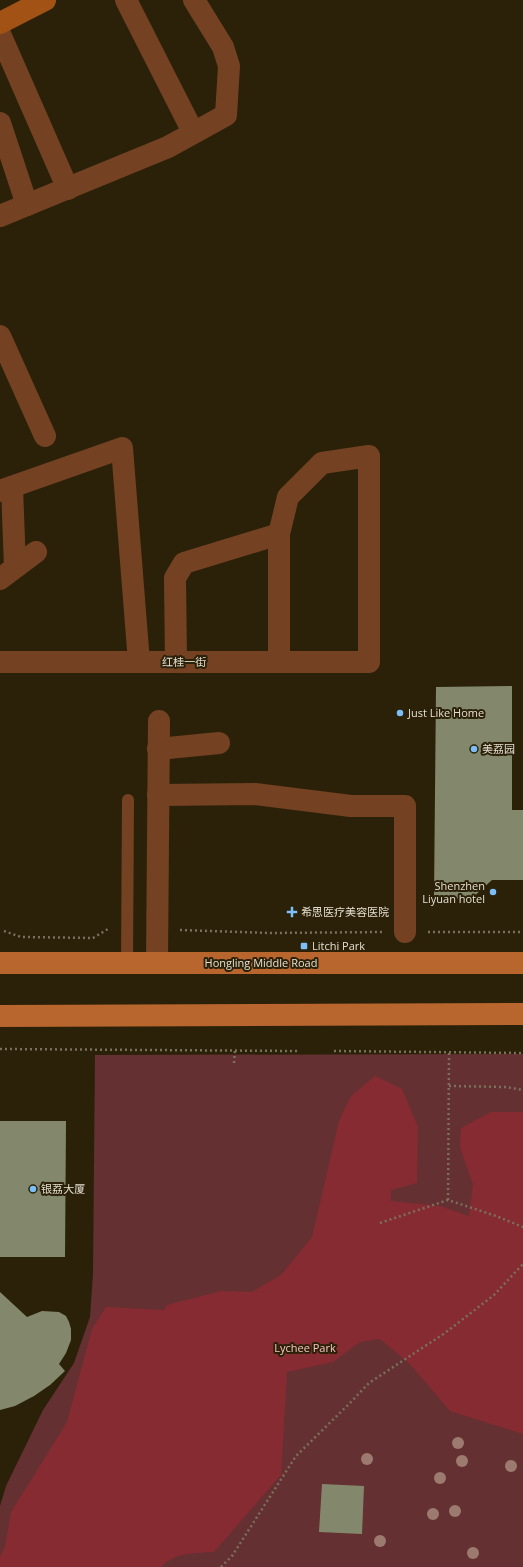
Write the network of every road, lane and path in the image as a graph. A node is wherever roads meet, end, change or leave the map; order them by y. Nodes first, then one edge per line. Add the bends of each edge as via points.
1 (45, 0) edge
2 (126, 0) edge
3 (194, 0) edge
4 (0, 23) edge
5 (0, 34) edge
6 (0, 123) edge
7 (193, 132) junction
8 (68, 189) junction
9 (28, 205) junction
10 (0, 216) edge
11 (0, 336) edge
12 (45, 436) dead end
13 (6, 489) edge
14 (279, 534) junction
15 (36, 552) dead end
16 (8, 573) edge
17 (0, 662) edge
18 (139, 662) junction
19 (176, 662) junction
20 (279, 662) junction
21 (158, 721) dead end
22 (219, 743) dead end
23 (158, 749) junction
24 (158, 795) junction
25 (128, 800) dead end
26 (417, 906) dead end
27 (108, 929) dead end
28 (178, 930) dead end
29 (4, 931) dead end
30 (405, 932) junction
31 (523, 932) edge
32 (0, 963) edge
33 (127, 963) junction
34 (157, 963) junction
35 (523, 963) edge
36 (523, 1014) edge
37 (0, 1016) edge
38 (0, 1049) edge
39 (234, 1050) junction
40 (296, 1051) dead end
41 (334, 1052) dead end
42 (449, 1053) junction
43 (523, 1053) edge
44 (234, 1063) dead end
45 (449, 1086) junction
46 (523, 1090) edge
47 (448, 1200) junction
48 (380, 1223) dead end
49 (523, 1227) edge
50 (523, 1264) edge
51 (220, 1567) edge

1 - 4 street
2 - 7 street
3 - 7 street via 223,47 229,66 226,114
5 - 8 street
6 - 9 street
7 - 8 street via 168,147
8 - 9 street
9 - 10 street
11 - 12 street
13 - 16 street
13 - 18 street via 122,448
14 - 19 street via 184,563 175,578
14 - 20 street
14 - 20 street, 红桂一街 via 288,498 322,463 369,456 369,662
15 - 16 street
17 - 18 street, 红桂一街
18 - 19 street, 红桂一街
19 - 20 street, 红桂一街
21 - 23 street
22 - 23 street
23 - 24 street
24 - 30 street via 255,794 351,806 405,806
24 - 34 street
25 - 33 lane
26 - 30 lane
27 - 29 path via 94,938 21,937
28 - 30 path via 269,933
30 - 31 path
32 - 33 main road, Hongling Middle Road
33 - 34 main road, Hongling Middle Road
34 - 35 main road, Hongling Middle Road
36 - 37 main road
38 - 39 path
39 - 40 path
39 - 44 path
41 - 42 path
42 - 43 path
42 - 45 path
45 - 46 path via 506,1087
45 - 47 path
47 - 48 path
47 - 49 path
50 - 51 path via 494,1295 445,1333 369,1383 296,1456 232,1556

